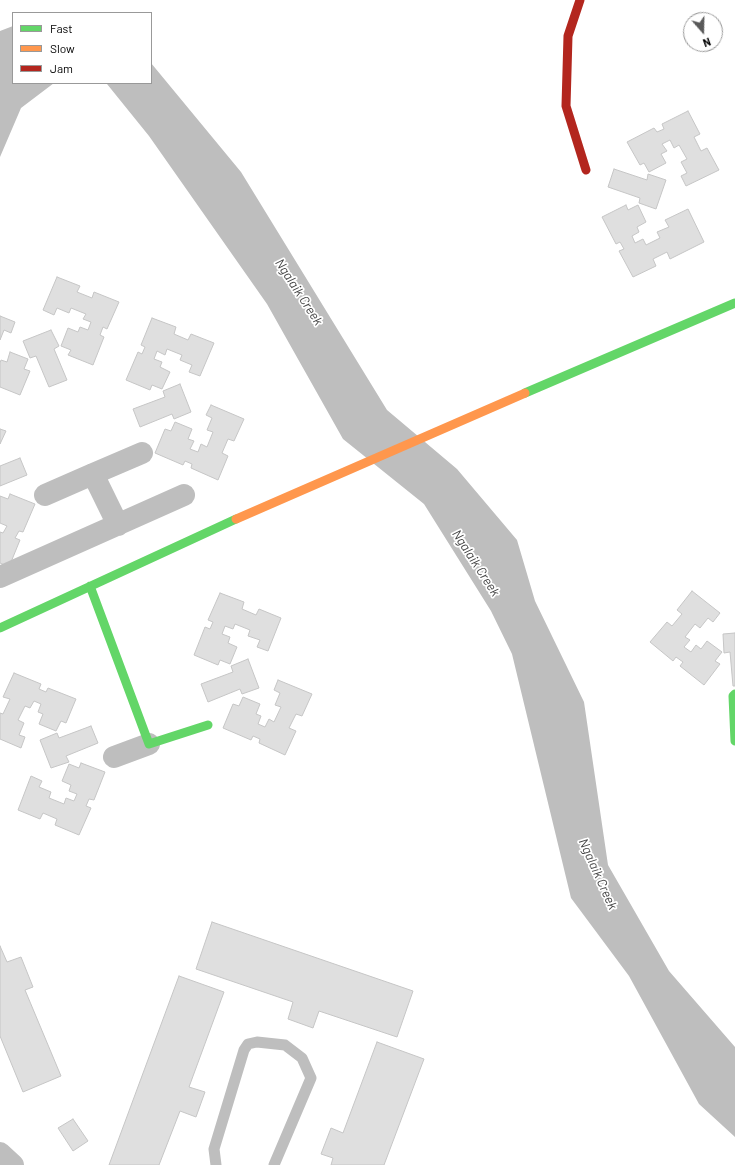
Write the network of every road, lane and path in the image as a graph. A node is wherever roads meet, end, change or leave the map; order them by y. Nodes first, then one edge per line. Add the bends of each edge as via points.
1 (580, 0) edge
2 (586, 170) dead end
3 (735, 303) edge
4 (142, 453) dead end
5 (93, 474) junction
6 (45, 495) dead end
7 (184, 495) dead end
8 (118, 524) junction
9 (0, 577) edge
10 (90, 586) junction
11 (0, 628) edge
12 (735, 694) edge
13 (208, 725) dead end
14 (735, 741) edge
15 (149, 744) junction
16 (114, 757) dead end
17 (0, 1153) edge
18 (13, 1165) edge
19 (216, 1165) edge
20 (274, 1165) edge

1 - 2 street via 568,36 566,106
3 - 10 street via 290,494
4 - 5 street
5 - 6 street
5 - 8 street
7 - 8 street
8 - 9 street
10 - 11 street
10 - 15 street
12 - 14 street
13 - 15 street
15 - 16 street
17 - 18 street
19 - 20 lane via 214,1149 244,1050 248,1044 257,1042 285,1045 302,1058 311,1078

